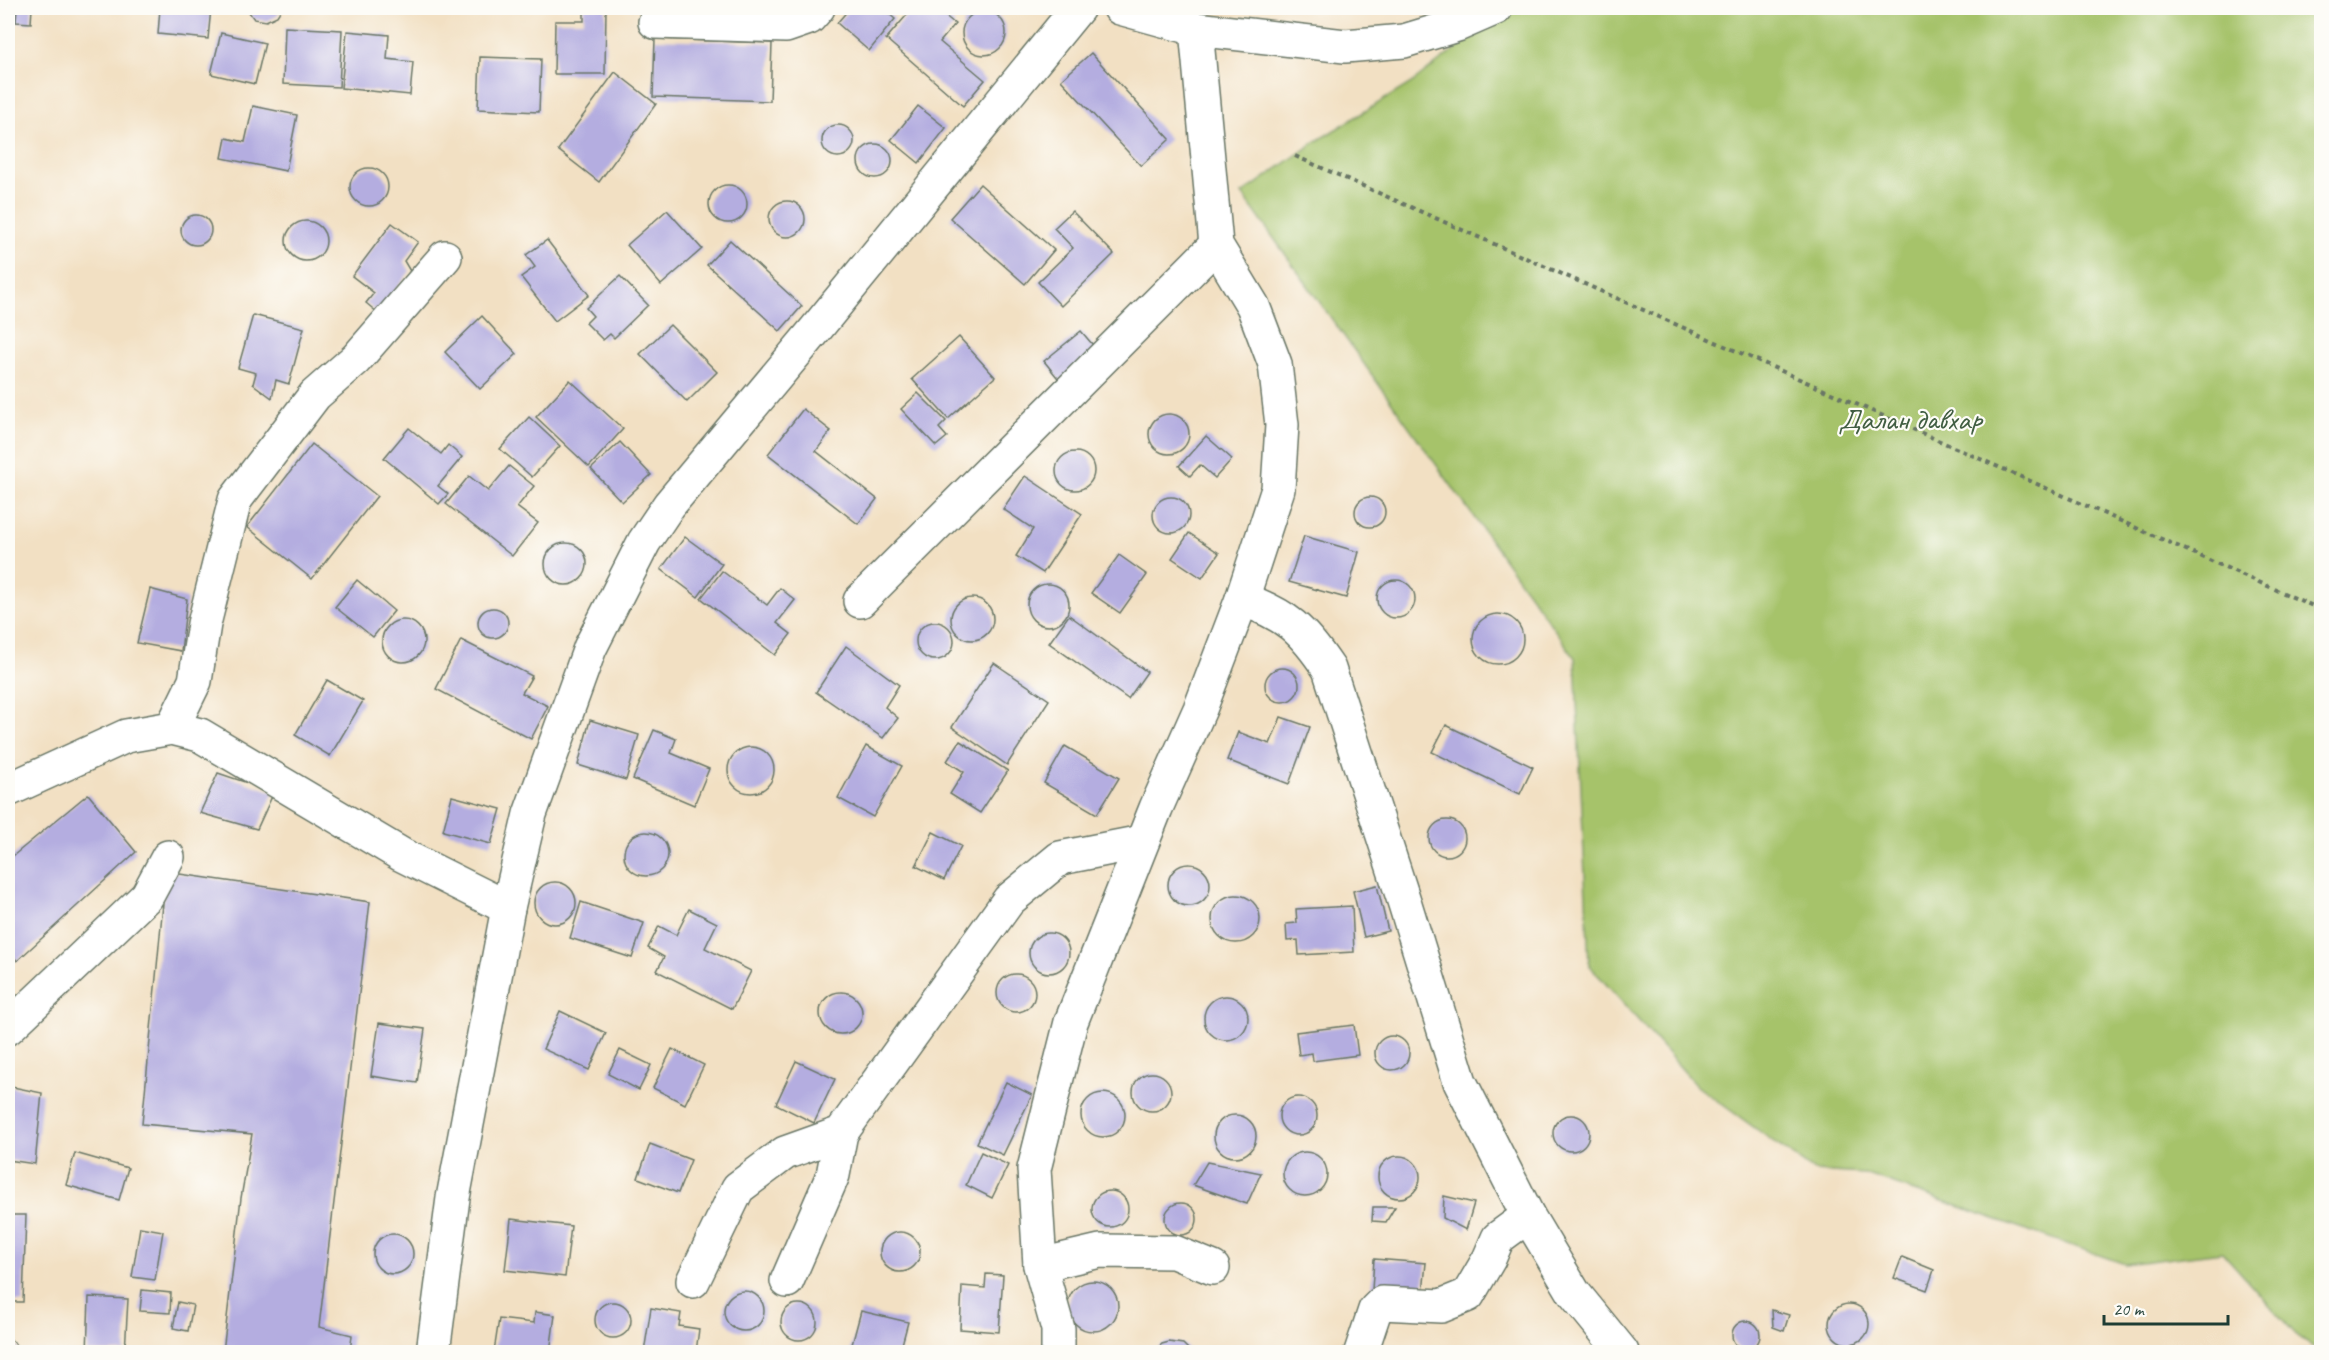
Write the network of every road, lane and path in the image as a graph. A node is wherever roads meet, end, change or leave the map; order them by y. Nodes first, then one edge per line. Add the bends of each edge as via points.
1 (818, 8) edge
2 (1077, 8) edge
3 (1120, 8) edge
4 (1496, 8) edge
5 (655, 22) dead end
6 (1196, 29) junction
7 (1295, 156) dead end
8 (1216, 244) junction
9 (446, 257) dead end
10 (1242, 599) junction
11 (860, 601) dead end
12 (2322, 610) edge
13 (172, 728) junction
14 (8, 790) edge
15 (1143, 842) junction
16 (168, 857) dead end
17 (507, 908) junction
18 (8, 1028) edge
19 (841, 1133) junction
20 (1528, 1216) junction
21 (1040, 1265) junction
22 (1213, 1268) dead end
23 (693, 1281) dead end
24 (787, 1281) dead end
25 (433, 1353) edge
26 (1059, 1353) edge
27 (1361, 1353) edge
28 (1622, 1353) edge

1 - 5 street via 808,18 786,27
2 - 17 street via 669,505 644,542 590,648 530,814
3 - 6 street
4 - 6 street via 1404,41 1345,46
6 - 8 street
7 - 12 path
8 - 10 street via 1252,306 1275,364 1282,425 1278,489
8 - 11 street
9 - 13 street via 356,359 315,395 235,500 204,624 195,681
10 - 15 street
10 - 20 street via 1272,609 1296,627 1329,669 1460,1082
13 - 14 street via 126,736
13 - 17 street via 200,735 402,855
15 - 19 street via 1060,858 1009,900
15 - 21 street via 1071,1022 1037,1157
16 - 18 street via 147,896
17 - 25 street via 453,1198
19 - 23 street via 785,1153 738,1188
19 - 24 street via 833,1175
20 - 27 street via 1498,1238 1468,1295 1441,1306 1382,1304 1376,1310
20 - 28 street via 1574,1293
21 - 22 street via 1100,1251 1174,1252
21 - 26 street via 1058,1329

